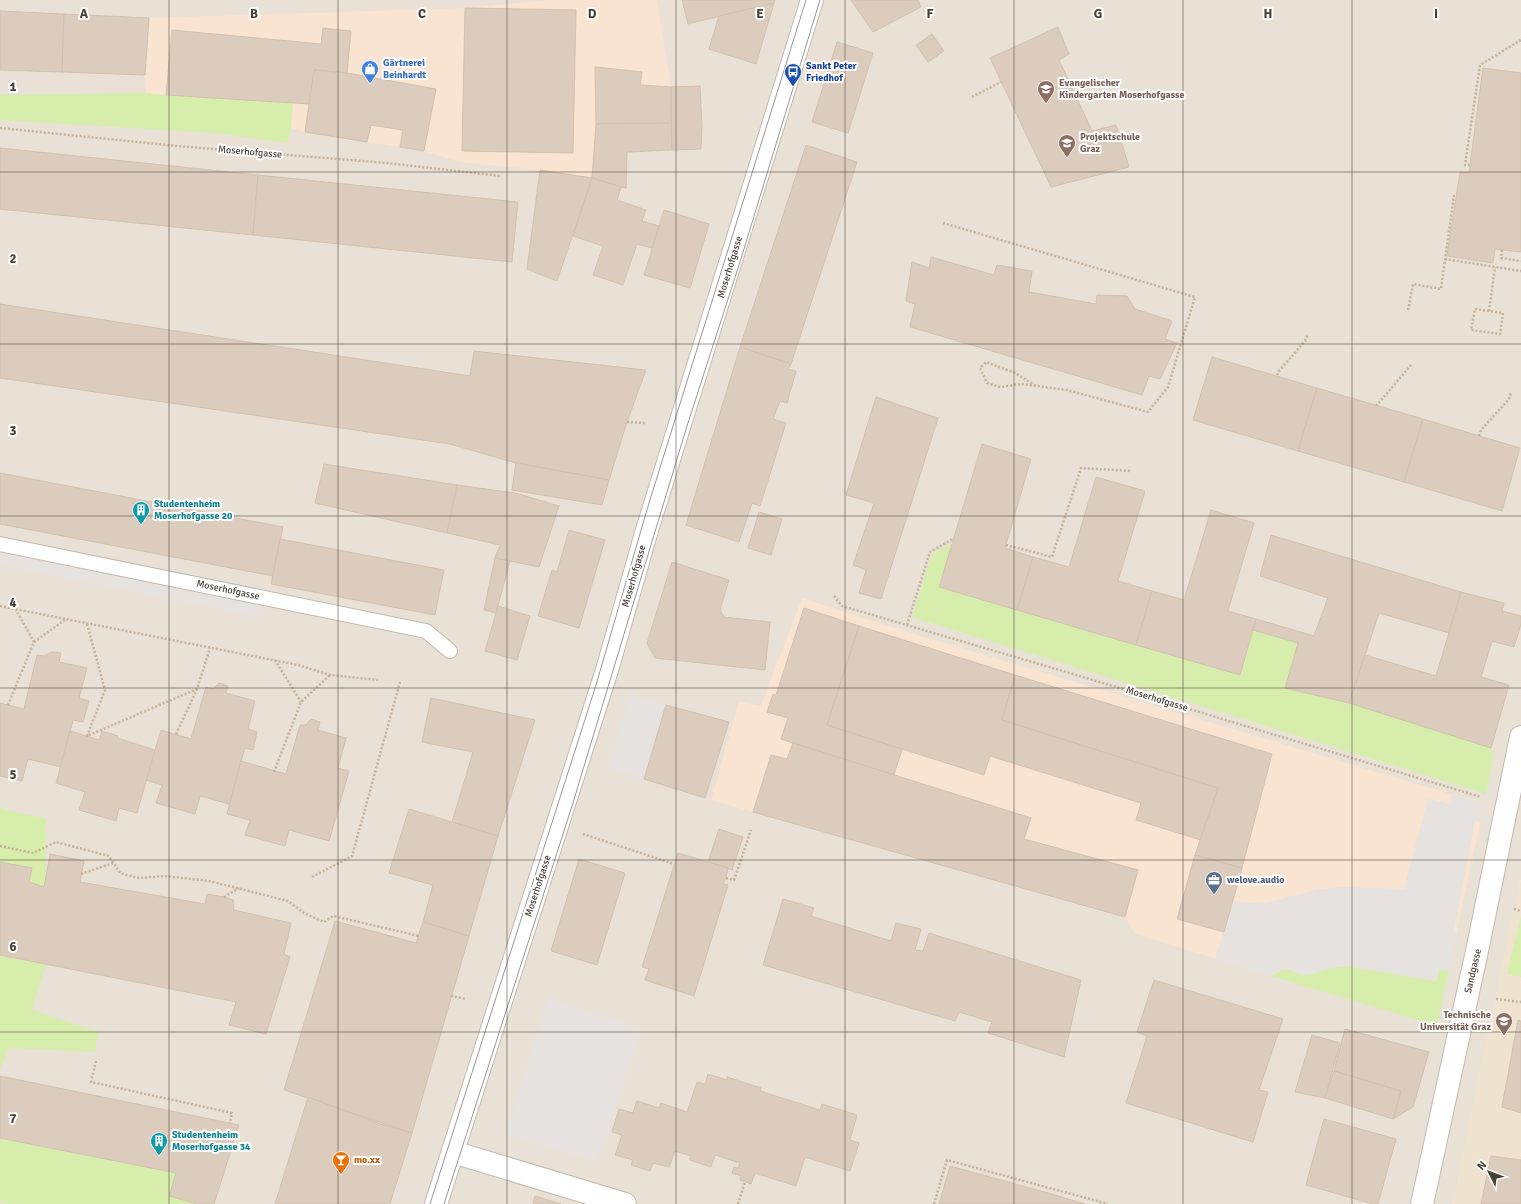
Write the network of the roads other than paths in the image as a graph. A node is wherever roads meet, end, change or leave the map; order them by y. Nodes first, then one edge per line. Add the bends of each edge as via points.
1 (812, 0) edge
2 (0, 544) edge
3 (450, 651) dead end
4 (1521, 736) edge
5 (453, 1152) junction
6 (436, 1204) edge
7 (624, 1204) edge
8 (1422, 1204) edge

1 - 5 street, Moserhofgasse via 647,530 607,670
2 - 3 lane, Moserhofgasse via 426,631
4 - 8 street, Sandgasse
5 - 6 street, Moserhofgasse
5 - 7 street

